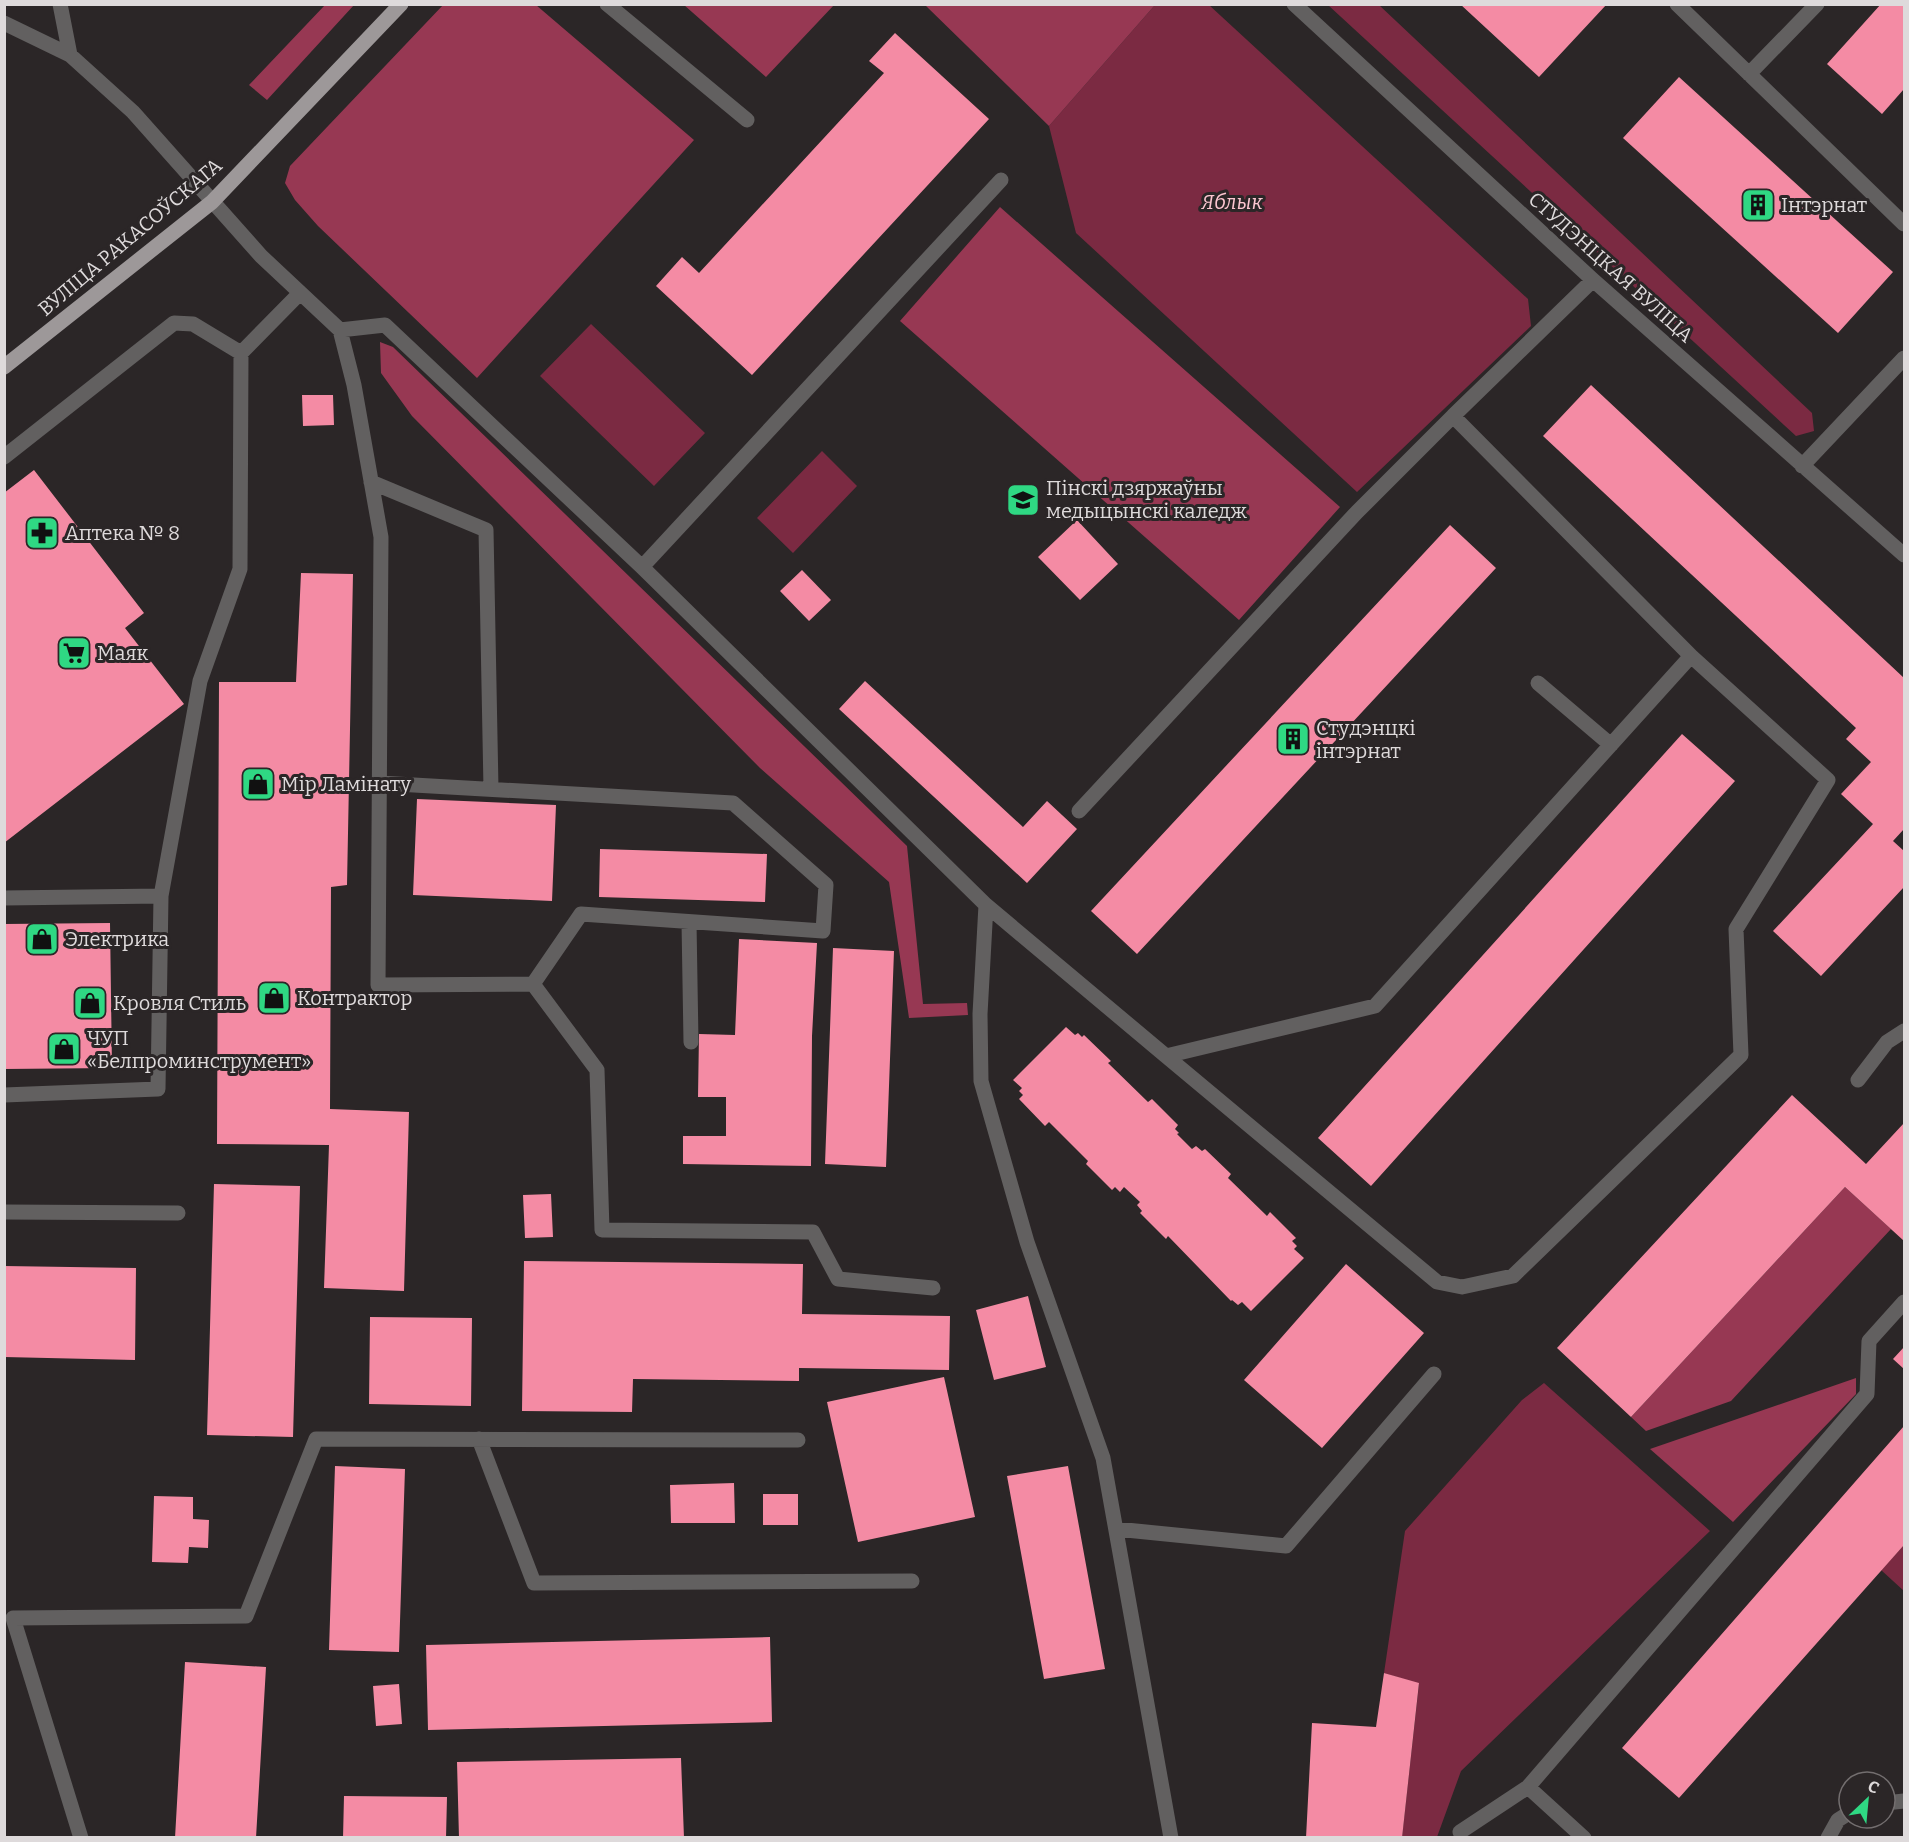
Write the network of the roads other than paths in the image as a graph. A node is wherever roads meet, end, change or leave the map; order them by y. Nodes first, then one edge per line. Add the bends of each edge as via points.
1 (60, 4) edge
2 (401, 4) edge
3 (608, 4) edge
4 (1294, 4) edge
5 (1677, 4) edge
6 (1816, 4) edge
7 (4, 23) edge
8 (70, 56) junction
9 (1749, 74) junction
10 (747, 120) dead end
11 (1001, 180) dead end
12 (212, 202) junction
13 (1905, 224) edge
14 (1593, 280) junction
15 (300, 293) junction
16 (340, 330) junction
17 (241, 352) junction
18 (1905, 358) edge
19 (4, 367) edge
20 (1453, 416) junction
21 (4, 457) edge
22 (1802, 466) junction
23 (371, 482) junction
24 (1905, 555) edge
25 (642, 567) junction
26 (1690, 656) junction
27 (1538, 683) dead end
28 (1611, 745) junction
29 (380, 783) junction
30 (491, 789) junction
31 (1079, 811) dead end
32 (161, 896) junction
33 (4, 898) edge
34 (986, 905) junction
35 (688, 922) junction
36 (533, 984) junction
37 (1905, 1031) edge
38 (691, 1042) dead end
39 (1166, 1056) junction
40 (1858, 1080) dead end
41 (4, 1095) edge
42 (4, 1212) edge
43 (177, 1213) dead end
44 (933, 1288) dead end
45 (1905, 1302) edge
46 (1434, 1374) dead end
47 (479, 1439) junction
48 (798, 1440) dead end
49 (1116, 1528) junction
50 (912, 1581) dead end
51 (9, 1618) edge
52 (1528, 1787) junction
53 (1837, 1822) edge
54 (1460, 1832) dead end
55 (81, 1838) edge
56 (1171, 1838) edge
57 (1584, 1838) edge
58 (1828, 1838) edge

1 - 8 street
2 - 12 main road, ВУЛІЦА РАКАСОЎСКАГА
3 - 10 street
4 - 14 street, СТУДЭНЦКАЯ ВУЛІЦА
5 - 9 street
6 - 9 street
7 - 8 street
8 - 12 street via 133,112
9 - 13 street
11 - 25 street
12 - 15 street
12 - 19 main road, ВУЛІЦА РАКАСОЎСКАГА
14 - 20 street
14 - 22 street, СТУДЭНЦКАЯ ВУЛІЦА
15 - 16 street
15 - 17 street
16 - 23 street
16 - 25 street via 385,325
17 - 21 street via 193,324 174,323
17 - 32 street via 240,569 200,681
18 - 22 street
20 - 26 street
20 - 31 street via 1357,512
22 - 24 street, СТУДЭНЦКАЯ ВУЛІЦА
23 - 29 street via 381,537
23 - 30 street via 486,530
25 - 34 street
26 - 28 street
26 - 39 street via 1828,780 1736,929 1741,1056 1513,1276 1462,1287 1437,1282
27 - 28 street
28 - 39 street via 1375,1006
29 - 30 street
29 - 36 street via 378,985
30 - 35 street via 733,803 826,885 823,931
32 - 33 street
32 - 41 street via 158,1089
34 - 39 street
34 - 49 street via 981,1082 1027,1242 1103,1458
35 - 36 street via 581,914
35 - 38 street
36 - 44 street via 597,1070 602,1230 813,1232 838,1279
37 - 40 street via 1887,1042
42 - 43 street
45 - 52 street via 1869,1341 1867,1394
46 - 49 street via 1286,1546
47 - 48 street
47 - 50 street via 534,1583
47 - 51 street via 316,1439 246,1616
49 - 56 street
51 - 55 street
52 - 54 street
52 - 57 street
53 - 58 street

